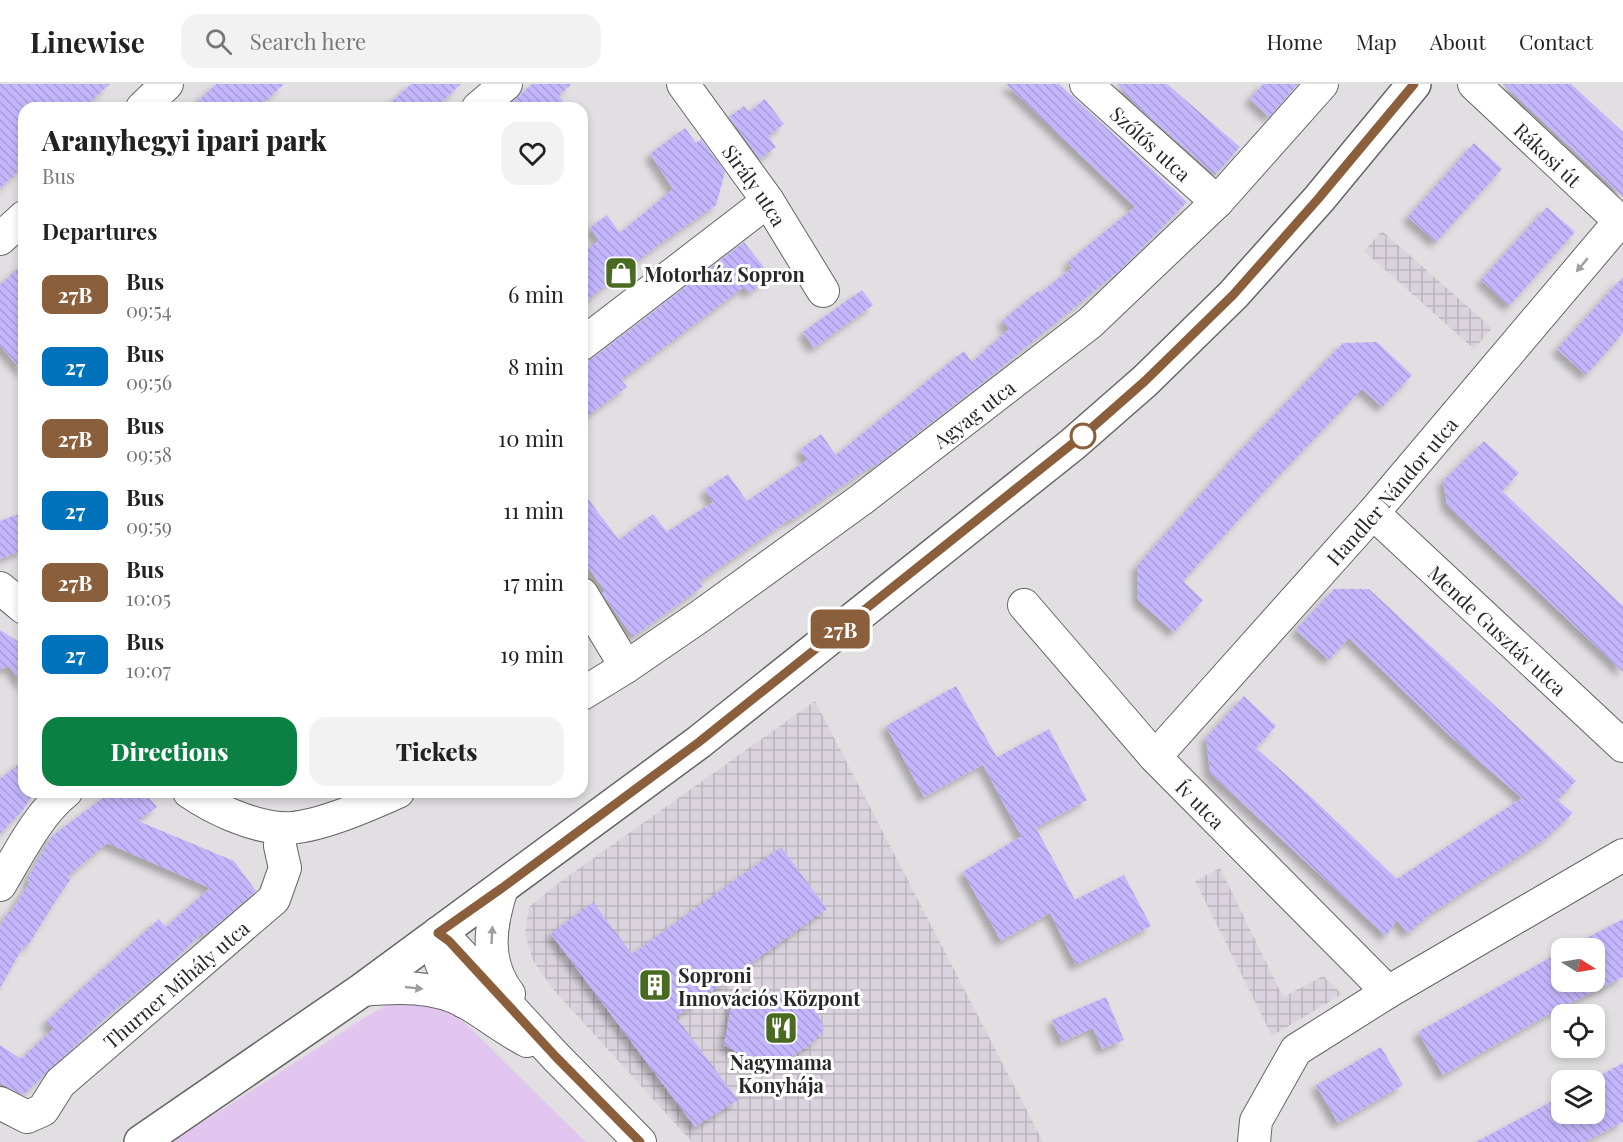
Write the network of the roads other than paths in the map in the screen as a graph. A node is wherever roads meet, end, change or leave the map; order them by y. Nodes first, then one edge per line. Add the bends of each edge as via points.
1 (167, 84) edge
2 (506, 84) edge
3 (683, 84) edge
4 (1086, 84) edge
5 (1322, 84) edge
6 (1414, 84) edge
7 (1474, 84) edge
8 (148, 102) edge
9 (485, 102) edge
10 (768, 201) junction
11 (1217, 202) junction
12 (18, 222) edge
13 (1621, 222) edge
14 (0, 239) edge
15 (824, 291) dead end
16 (588, 339) edge
17 (1373, 513) junction
18 (18, 583) edge
19 (0, 587) edge
20 (18, 603) edge
21 (588, 604) edge
22 (1024, 605) dead end
23 (627, 667) junction
24 (588, 690) edge
25 (1623, 746) edge
26 (1155, 757) junction
27 (58, 798) edge
28 (201, 798) edge
29 (359, 800) edge
30 (281, 828) junction
31 (1623, 855) edge
32 (0, 885) edge
33 (502, 888) junction
34 (438, 933) junction
35 (362, 990) junction
36 (1388, 992) junction
37 (464, 1002) junction
38 (556, 1057) junction
39 (13, 1110) edge
40 (141, 1142) edge
41 (640, 1142) edge
42 (1254, 1142) edge

1 - 8 street
2 - 9 street
3 - 10 street, Sirály utca
4 - 11 street, Szőlős utca
5 - 11 street, Agyag utca
6 - 33 main road via 1233,295 1145,381 1073,444 717,728
7 - 13 street, Rákosi út
10 - 15 street, Sirály utca
10 - 16 street
11 - 23 street, Agyag utca via 1090,323 862,499
12 - 14 street
13 -> 17 street, Handler Nándor utca
17 - 25 street, Mende Gusztáv utca
17 - 26 street, Handler Nándor utca
18 - 19 street
19 - 20 street
21 - 23 street
22 - 26 street, Ív utca
23 - 24 street, Agyag utca
26 - 36 street, Ív utca
27 - 32 street
28 - 30 street via 249,822
29 - 30 street via 316,823
30 - 39 street, Thurner Mihály utca via 285,868 274,899 60,1083 43,1110
31 - 36 street
33 - 34 main road
38 -> 33 street via 505,989 495,967 492,929
34 - 35 main road
34 - 37 street via 441,962
34 - 38 street
35 -> 37 street via 417,988
35 - 40 main road
36 - 42 street via 1296,1050 1256,1121
37 - 38 street
38 - 41 street

